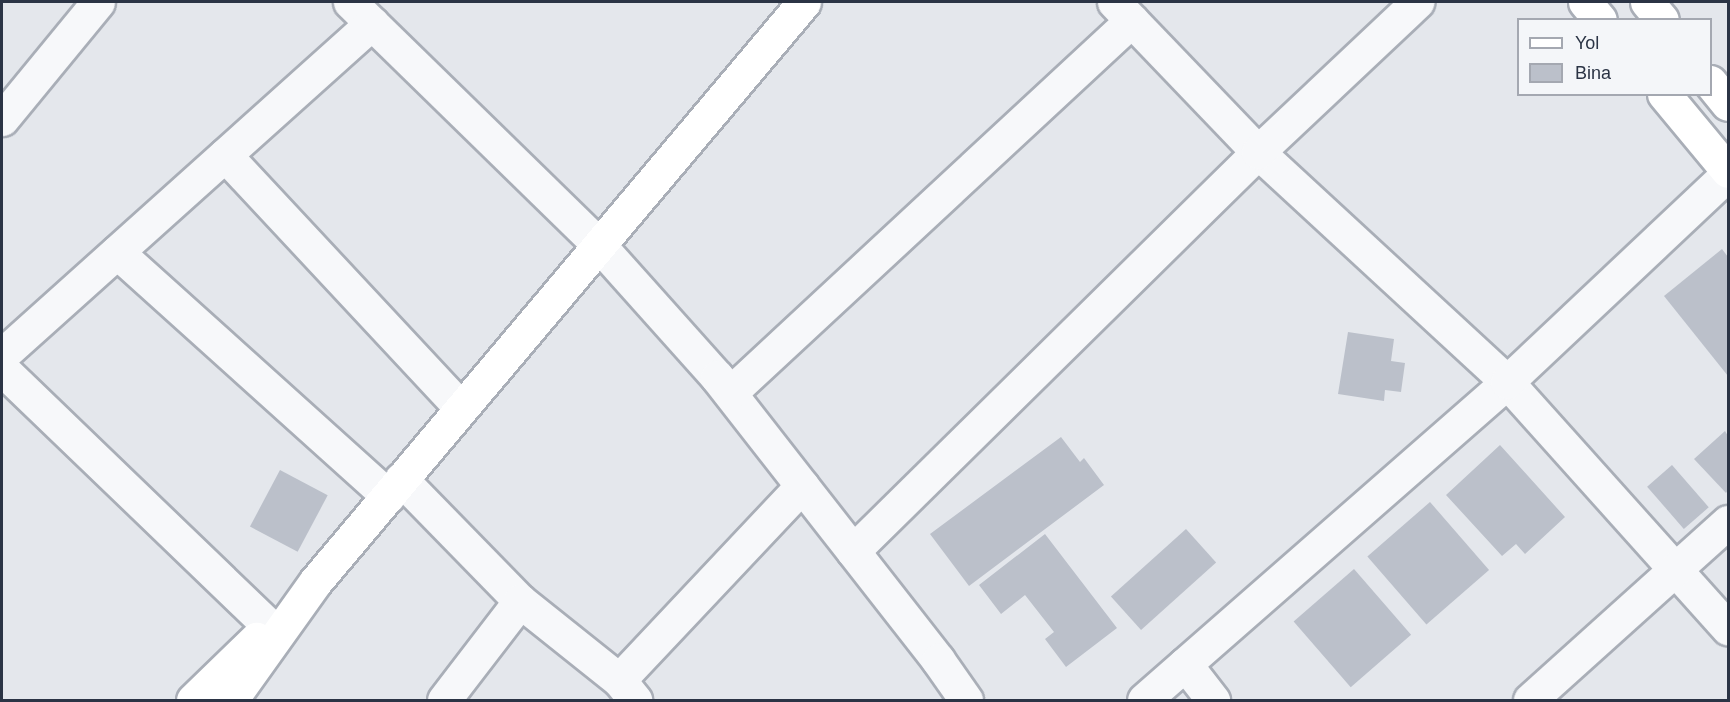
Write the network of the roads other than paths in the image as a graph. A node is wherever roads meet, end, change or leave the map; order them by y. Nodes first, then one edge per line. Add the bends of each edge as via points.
1 (98, 2) edge
2 (1585, 2) edge
3 (1647, 2) edge
4 (1407, 5) edge
5 (791, 6) edge
6 (1123, 11) edge
7 (361, 12) edge
8 (1598, 18) edge
9 (1660, 18) edge
10 (1712, 84) edge
11 (1666, 96) edge
12 (1728, 104) edge
13 (2, 119) edge
14 (1258, 152) junction
15 (225, 155) junction
16 (1728, 172) edge
17 (599, 245) junction
18 (117, 252) junction
19 (2, 355) edge
20 (2, 369) edge
21 (1507, 382) junction
22 (730, 393) junction
23 (461, 408) junction
24 (802, 486) junction
25 (395, 488) junction
26 (1728, 522) edge
27 (853, 551) junction
28 (1675, 569) junction
29 (316, 581) junction
30 (520, 601) junction
31 (269, 626) junction
32 (1728, 628) edge
33 (1185, 664) junction
34 (627, 690) edge
35 (193, 700) edge
36 (231, 700) edge
37 (444, 700) edge
38 (966, 700) edge
39 (1144, 700) edge
40 (1213, 700) edge
41 (1530, 700) edge

1 - 13 street
2 - 8 main road
3 - 9 main road
4 - 14 street
5 - 17 main road
6 - 14 street
6 - 22 street
7 - 15 street
7 - 17 street
10 - 12 main road
11 - 16 main road
14 - 21 street
14 - 27 street
15 - 18 street
15 - 23 street
16 - 21 street
17 - 22 street
17 - 23 main road
18 - 19 street
18 - 25 street
20 - 31 street
21 - 28 street
21 - 33 street
22 - 24 street
23 - 25 main road
24 - 27 street
24 - 34 street
25 - 29 main road
25 - 30 street
26 - 28 street
27 - 38 street
28 - 32 street
28 - 41 street
29 - 31 main road
29 - 36 main road
30 - 34 street
30 - 37 street
31 - 35 main road
33 - 39 street
33 - 40 street

